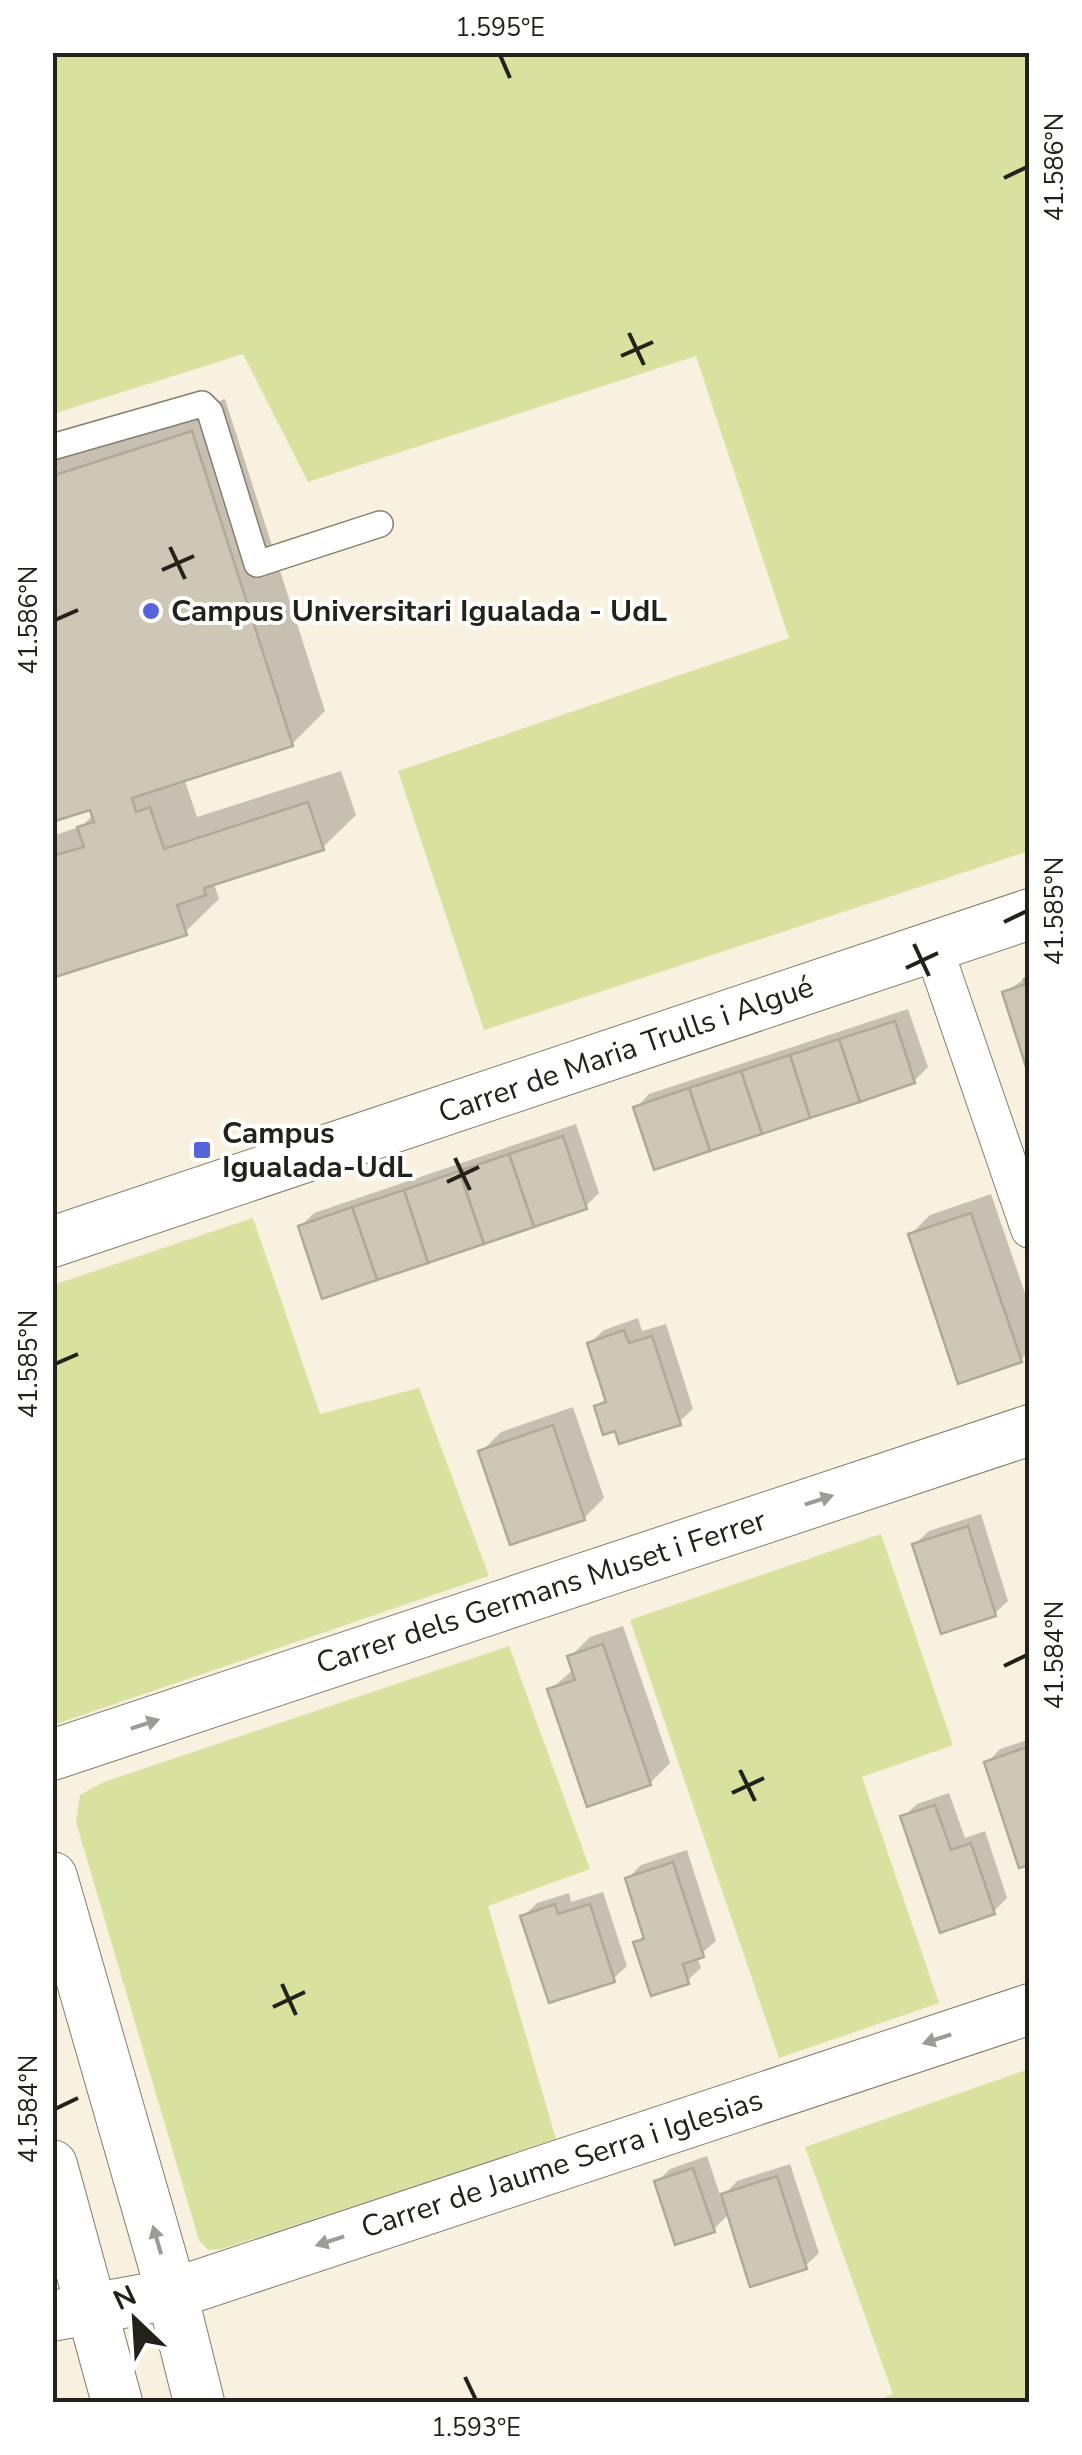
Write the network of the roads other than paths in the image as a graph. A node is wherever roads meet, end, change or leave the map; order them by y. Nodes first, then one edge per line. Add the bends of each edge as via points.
1 (52, 447) edge
2 (380, 524) dead end
3 (1030, 914) edge
4 (933, 947) junction
5 (1030, 1229) edge
6 (52, 1242) edge
7 (1030, 1430) edge
8 (52, 1755) edge
9 (52, 1877) edge
10 (1030, 2008) edge
11 (52, 2165) edge
12 (172, 2294) junction
13 (72, 2313) edge
14 (117, 2402) edge
15 (199, 2402) edge

1 - 2 lane via 202,404 257,564
3 - 4 street, Carrer de Maria Trulls i Algué
4 - 5 street
4 - 6 street, Carrer de Maria Trulls i Algué
8 -> 7 street, Carrer dels Germans Muset i Ferrer
12 -> 9 street
10 -> 12 street, Carrer de Jaume Serra i Iglesias
11 - 13 street
12 - 13 street, Carrer de Jaume Serra i Iglesias
12 - 15 street
13 - 14 street

